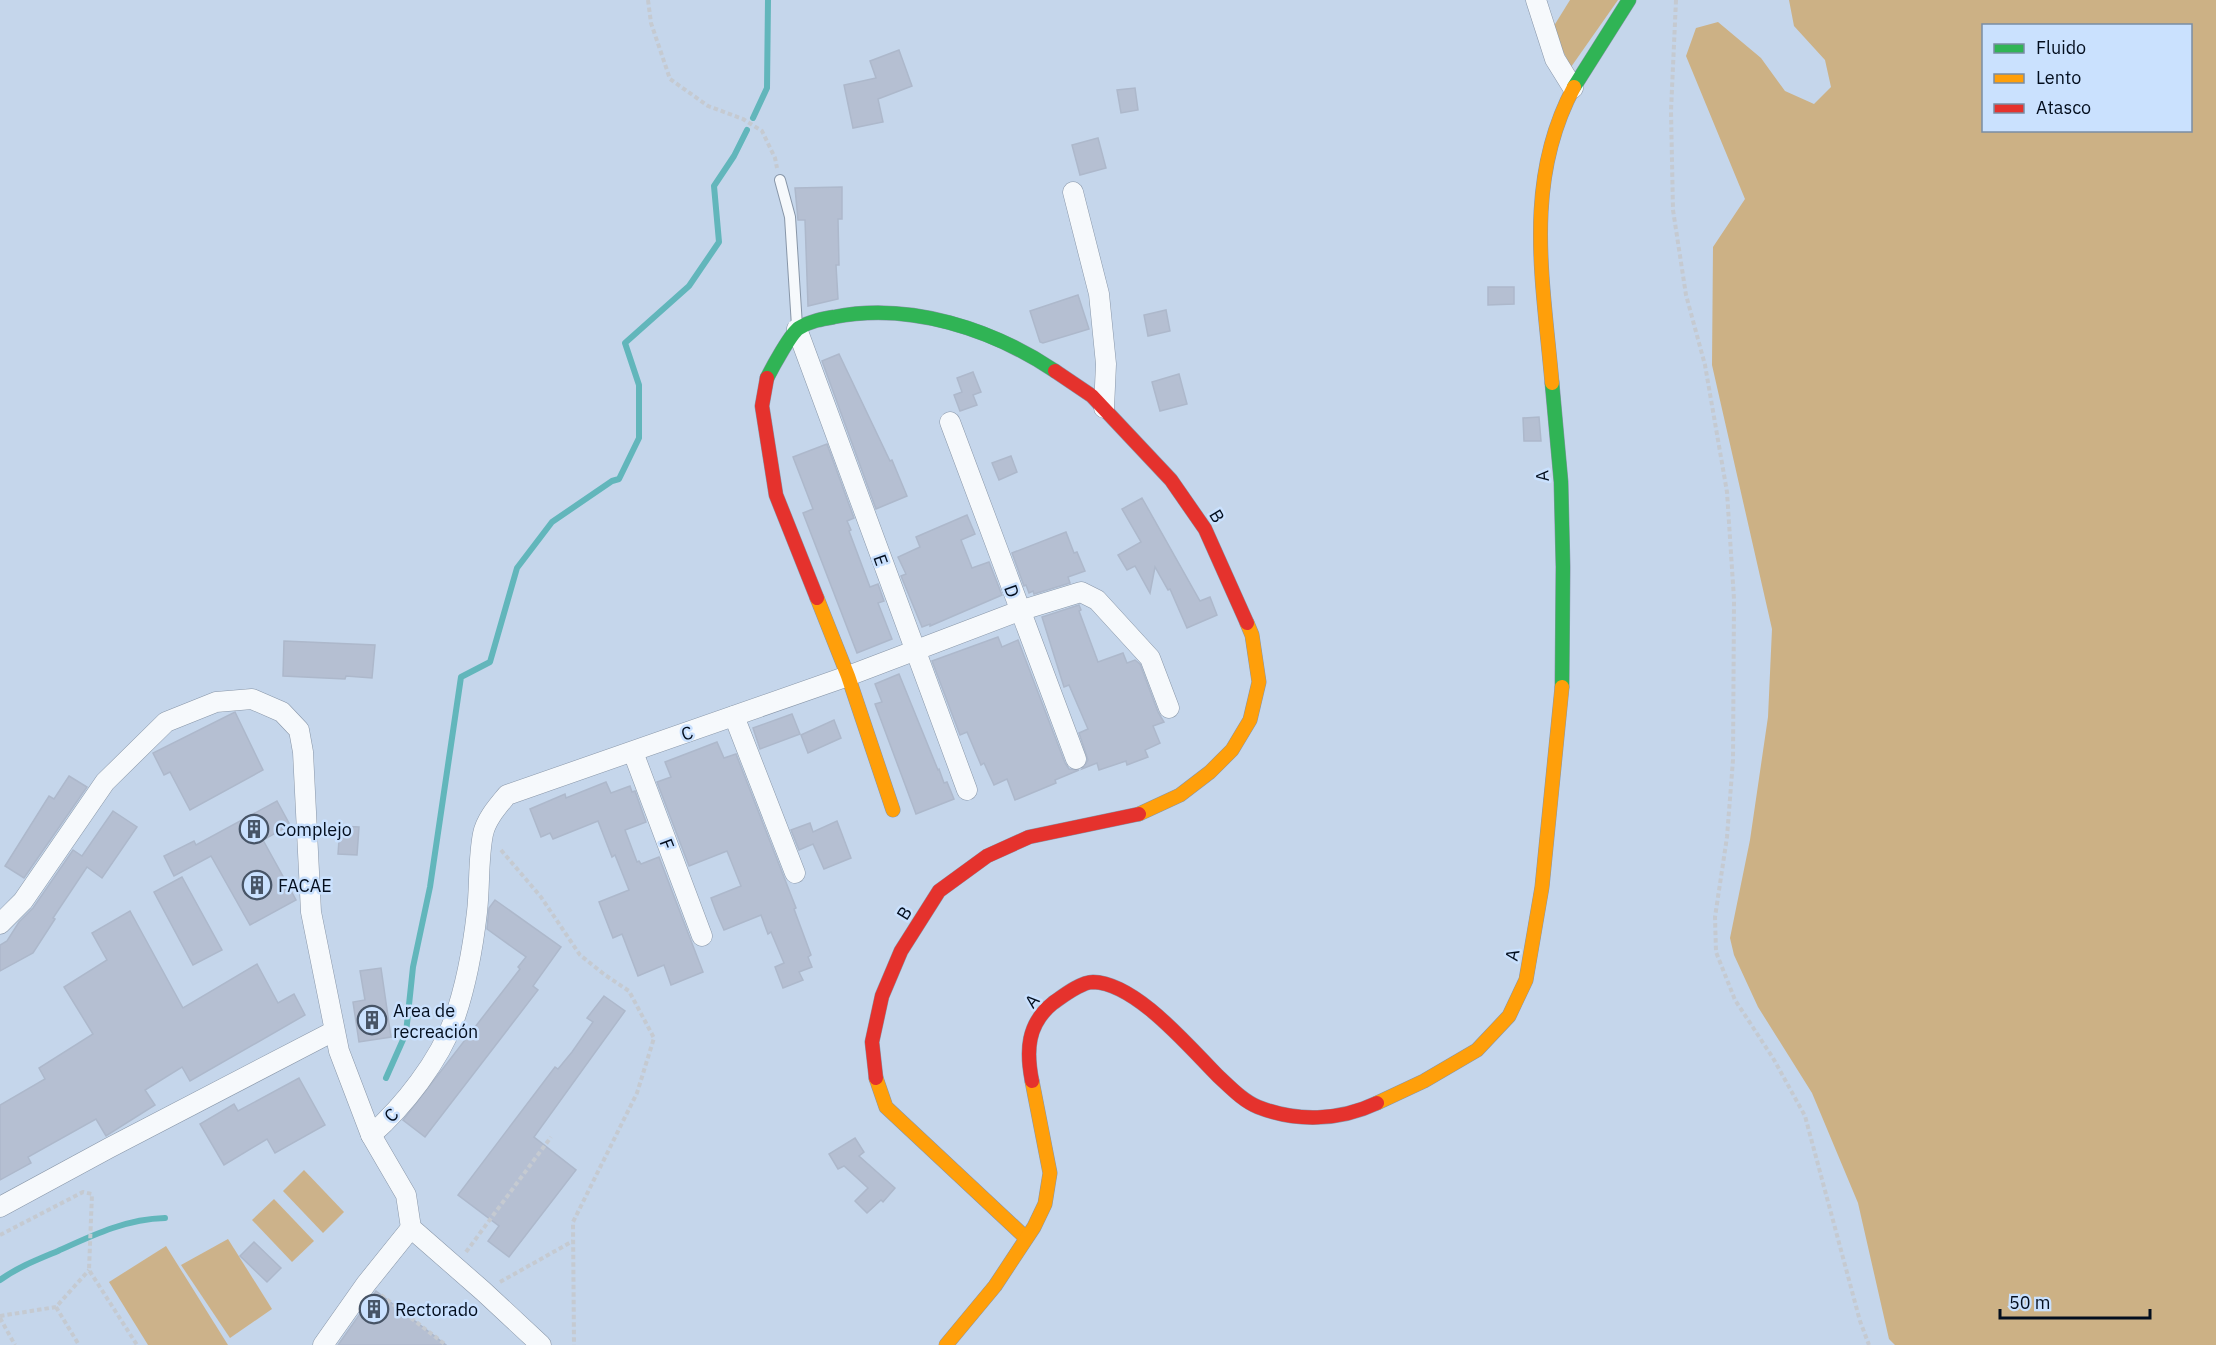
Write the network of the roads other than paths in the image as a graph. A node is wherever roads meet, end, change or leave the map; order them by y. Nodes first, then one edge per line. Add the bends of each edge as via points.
1 (1536, 0) edge
2 (1629, 0) edge
3 (1573, 88) junction
4 (780, 180) road end
5 (1073, 192) dead end
6 (797, 329) junction
7 (1104, 408) junction
8 (950, 422) dead end
9 (1019, 610) junction
10 (914, 651) junction
11 (848, 676) junction
12 (1168, 708) dead end
13 (734, 716) junction
14 (633, 752) junction
15 (1076, 759) dead end
16 (967, 790) dead end
17 (893, 810) dead end
18 (795, 873) dead end
19 (0, 924) edge
20 (702, 936) dead end
21 (334, 1031) junction
22 (371, 1135) junction
23 (0, 1207) edge
24 (411, 1228) junction
25 (1026, 1238) junction
26 (530, 1342) edge
27 (323, 1345) edge
28 (946, 1345) edge

1 - 3 street via 1555,58
2 - 3 street, A
3 - 25 street, A via 1555,126 1543,176 1540,222 1561,482 1562,691 1542,887 1526,980 1509,1016 1477,1050 1373,1105 1337,1117 1293,1117 1256,1106 1232,1089 1145,1004 1114,987 1092,982 1077,988 1052,1004 1034,1026 1028,1059 1050,1173 1045,1204
4 - 6 lane via 790,217
5 - 7 street via 1099,294 1106,364
6 - 7 street, B via 814,321 854,313 936,318 1034,357
6 - 10 street, E
6 - 11 street via 767,377 762,406 776,495
7 - 25 street, B via 1171,480 1205,529 1252,635 1259,682 1250,720 1232,750 1180,795 1144,813 1029,837 987,856 939,891 902,951 882,996 872,1042 876,1083 886,1107
8 - 9 street, D
9 - 10 street, C
9 - 12 street, C via 1081,592 1097,600 1150,658
9 - 15 street, D
10 - 11 street, C
10 - 16 street, E
11 - 13 street, C
11 - 17 street
13 - 14 street, C
13 - 18 street
14 - 20 street, F
14 - 22 street, C via 507,795 492,814 483,832 477,914 454,1021 434,1060 393,1116
19 - 21 street via 23,901 105,782 166,722 216,702 252,699 282,712 299,730 311,912
21 - 22 street
21 - 23 street
22 - 24 street via 406,1195
24 - 26 street via 483,1291
24 - 27 street
25 - 28 street, A via 995,1286

